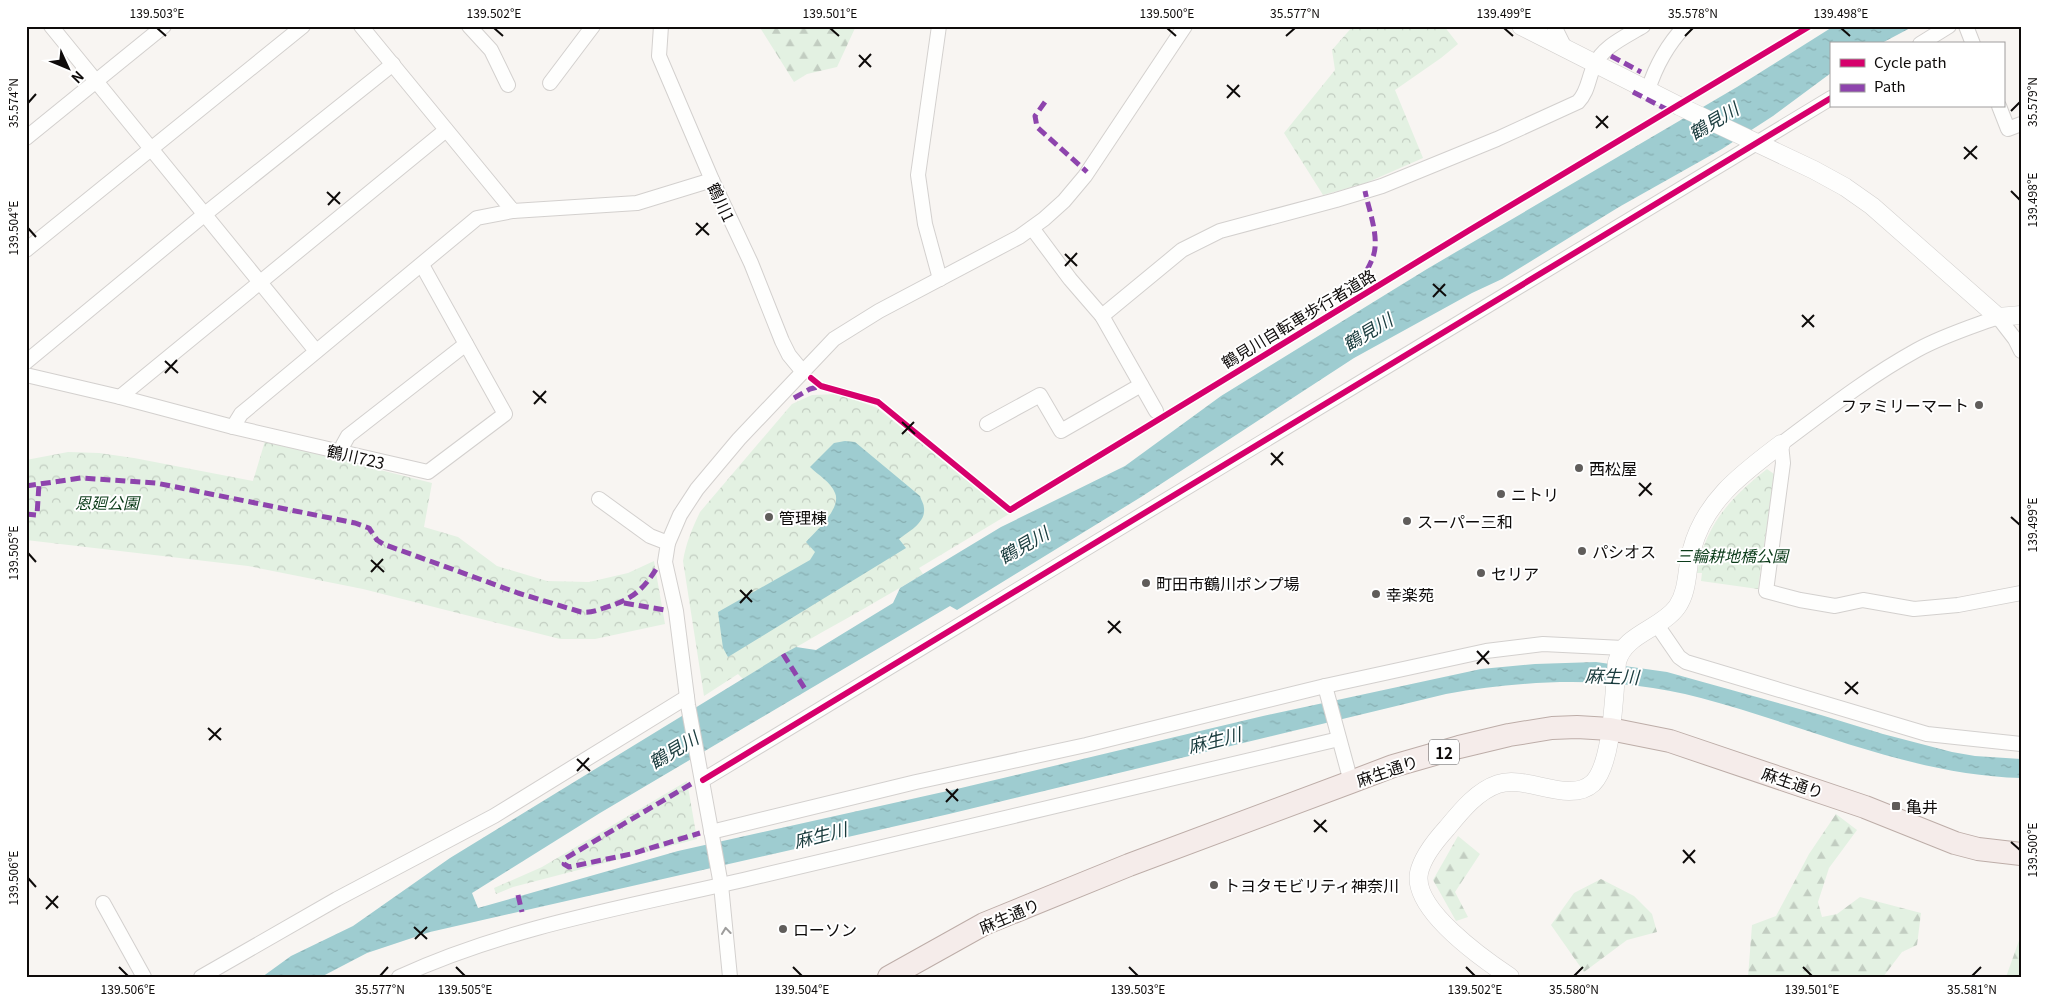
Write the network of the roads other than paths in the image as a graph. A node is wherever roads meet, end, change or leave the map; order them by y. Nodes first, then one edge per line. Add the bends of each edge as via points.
1 (51, 26) edge
2 (164, 26) edge
3 (303, 26) edge
4 (362, 26) edge
5 (469, 26) edge
6 (594, 26) edge
7 (661, 26) edge
8 (939, 26) edge
9 (1185, 26) edge
10 (1521, 26) edge
11 (1554, 26) edge
12 (1643, 26) edge
13 (1685, 26) edge
14 (1949, 26) edge
15 (1966, 26) edge
16 (1923, 42) edge
17 (1972, 42) edge
18 (1566, 50) junction
19 (393, 64) junction
20 (1595, 64) junction
21 (96, 82) junction
22 (550, 83) dead end
23 (508, 85) dead end
24 (1648, 90) junction
25 (1830, 99) edge
26 (2000, 108) edge
27 (2021, 124) edge
28 (446, 130) junction
29 (26, 138) edge
30 (1754, 141) junction
31 (151, 149) junction
32 (712, 180) junction
33 (513, 211) junction
34 (205, 214) junction
35 (1032, 228) junction
36 (26, 250) edge
37 (422, 265) junction
38 (940, 279) junction
39 (260, 282) junction
40 (2021, 315) edge
41 (1102, 316) junction
42 (1998, 317) junction
43 (466, 344) junction
44 (2021, 351) edge
45 (316, 352) junction
46 (26, 362) edge
47 (803, 372) junction
48 (26, 375) edge
49 (1141, 385) junction
50 (120, 397) junction
51 (1156, 411) dead end
52 (986, 424) dead end
53 (233, 428) junction
54 (1781, 444) junction
55 (342, 453) junction
56 (599, 499) dead end
57 (668, 543) junction
58 (2021, 593) edge
59 (1657, 625) junction
60 (1622, 650) junction
61 (1327, 692) junction
62 (688, 701) junction
63 (1610, 729) junction
64 (1338, 733) junction
65 (2021, 744) edge
66 (702, 777) junction
67 (1351, 782) junction
68 (711, 835) junction
69 (2021, 854) edge
70 (720, 882) junction
71 (103, 903) dead end
72 (144, 977) edge
73 (200, 977) edge
74 (399, 977) edge
75 (730, 977) edge
76 (889, 977) edge
77 (1510, 977) edge

1 - 21 street
2 - 21 street
3 - 31 street
4 - 19 street
5 - 23 street via 491,50
6 - 22 street
7 - 32 street, 鶴川1 via 659,56
8 - 38 street via 918,175 925,224
9 - 35 street via 1085,176 1064,201
10 - 18 street
11 - 18 street
12 - 20 street via 1607,48
13 - 24 street via 1659,60
14 - 16 street
15 - 17 street
18 - 20 street
19 - 28 street
19 - 34 street
20 - 24 street
20 - 41 street via 1585,95 1578,102 1382,186 1220,232 1182,250
21 - 29 street
21 - 31 street
24 - 30 street
25 - 30 street
26 - 27 street via 2008,128
28 - 33 street
28 - 39 street
30 - 42 street via 1845,187 1872,206
30 - 66 street
31 - 34 street
31 - 36 street
32 - 33 street via 637,203
32 - 47 street, 鶴川1 via 751,263 782,341
33 - 37 street via 477,218
34 - 39 street
34 - 46 street
35 - 38 street
35 - 41 street
37 - 43 street, 鶴川723
37 - 45 street
38 - 47 street via 844,331
39 - 45 street
39 - 50 street
40 - 42 street
41 - 49 street
42 - 44 street
42 - 54 street via 1919,349 1872,377
43 - 55 street via 348,436
43 - 55 street, 鶴川723 via 505,414 428,472
45 - 53 street via 241,414
47 - 57 street via 697,489 680,515
48 - 50 street, 鶴川723
49 - 51 street
49 - 52 street via 1061,431 1040,395
50 - 53 street, 鶴川723
53 - 55 street, 鶴川723
54 - 58 street via 1783,463 1766,591 1835,606 1863,600 1914,609
54 - 59 street via 1732,483 1708,511 1692,548 1682,599 1675,610
56 - 57 street via 650,536
57 - 62 street via 665,562 676,611
59 - 60 street
59 - 65 street via 1686,662 1927,734
60 - 61 street via 1543,644 1486,650
60 - 63 street via 1617,662
61 - 64 street
61 - 68 street via 916,782
62 - 66 street
62 - 73 street via 494,816 337,899
63 - 67 main road, 麻生通り / 12 via 1552,728 1509,735 1393,766
63 - 69 main road, 麻生通り / 12 via 1670,741 1866,807 1955,843
63 - 77 street via 1602,767 1587,788 1576,791 1546,788 1518,781 1498,784 1481,793 1458,814 1434,842 1419,872 1419,888 1426,902 1459,939
64 - 67 street
64 - 70 street
66 - 68 street
67 - 76 main road, 麻生通り / 12 via 1129,865 984,924
68 - 70 street
70 - 74 street via 479,945
75 -> 70 street
71 - 72 street

